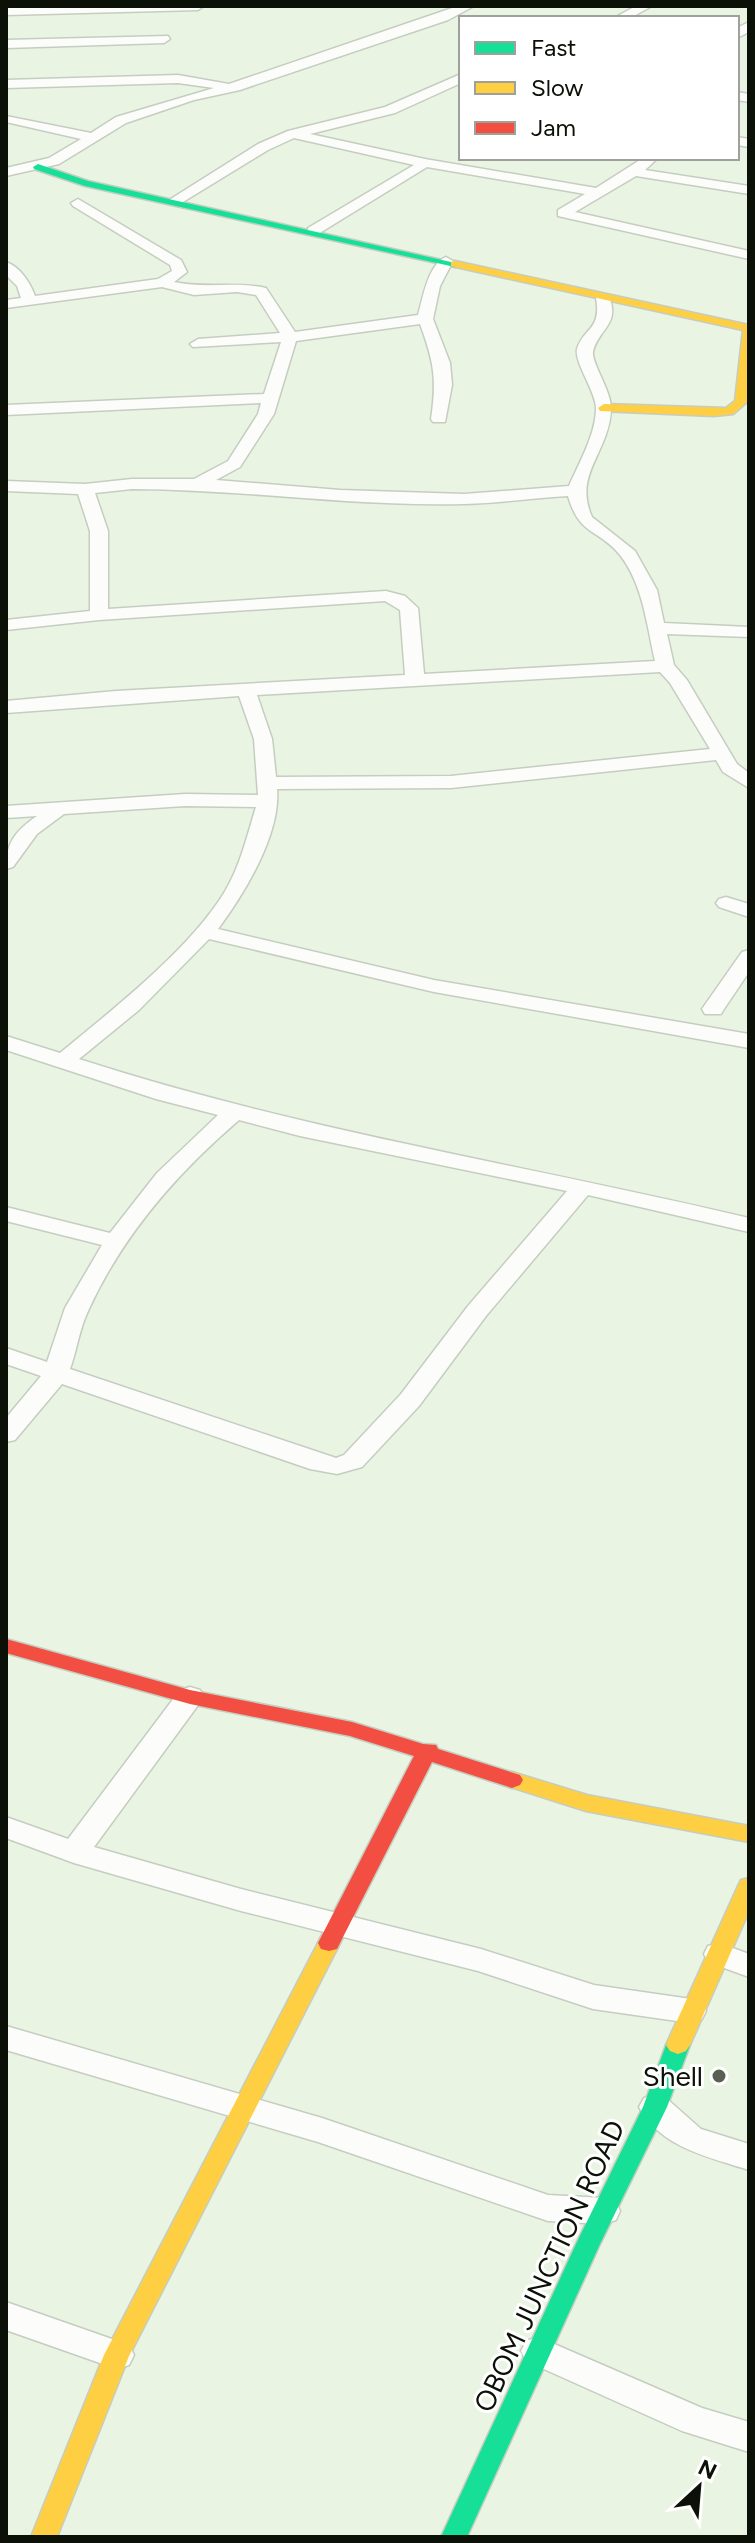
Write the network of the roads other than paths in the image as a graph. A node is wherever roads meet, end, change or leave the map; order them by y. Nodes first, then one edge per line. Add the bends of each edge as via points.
1 (171, 6) edge
2 (198, 6) edge
3 (468, 6) edge
4 (646, 6) edge
5 (6, 11) edge
6 (624, 16) edge
7 (164, 39) dead end
8 (6, 44) edge
9 (459, 79) edge
10 (6, 84) edge
11 (235, 87) junction
12 (8, 119) edge
13 (293, 134) junction
14 (93, 137) junction
15 (649, 160) edge
16 (425, 163) junction
17 (38, 167) junction
18 (6, 172) edge
19 (634, 172) junction
20 (749, 190) edge
21 (601, 193) junction
22 (173, 202) junction
23 (78, 203) dead end
24 (313, 231) junction
25 (749, 255) edge
26 (446, 261) junction
27 (6, 266) edge
28 (162, 283) junction
29 (603, 298) junction
30 (29, 300) junction
31 (6, 304) edge
32 (425, 319) junction
33 (290, 336) junction
34 (198, 344) dead end
35 (271, 398) junction
36 (604, 408) junction
37 (6, 410) edge
38 (439, 419) dead end
39 (197, 484) junction
40 (6, 486) edge
41 (85, 489) junction
42 (575, 490) junction
43 (99, 615) junction
44 (6, 625) edge
45 (657, 628) junction
46 (749, 632) edge
47 (665, 666) junction
48 (415, 680) junction
49 (247, 691) junction
50 (6, 707) edge
51 (721, 754) junction
52 (749, 782) edge
53 (267, 792) junction
54 (60, 808) junction
55 (12, 811) edge
56 (30, 830) junction
57 (6, 863) edge
58 (726, 903) dead end
59 (749, 911) edge
60 (205, 932) junction
61 (749, 956) edge
62 (713, 1009) dead end
63 (749, 1041) edge
64 (6, 1043) edge
65 (65, 1060) junction
66 (234, 1113) junction
67 (583, 1187) junction
68 (6, 1214) edge
69 (749, 1225) edge
70 (115, 1241) junction
71 (6, 1356) edge
72 (56, 1374) junction
73 (6, 1434) edge
74 (6, 1646) edge
75 (190, 1697) junction
76 (428, 1750) junction
77 (6, 1827) edge
78 (749, 1834) edge
79 (74, 1852) junction
80 (749, 1886) edge
81 (338, 1923) junction
82 (719, 1954) junction
83 (749, 1966) edge
84 (691, 2011) junction
85 (6, 2038) edge
86 (655, 2107) junction
87 (243, 2109) junction
88 (749, 2157) edge
89 (604, 2211) junction
90 (6, 2316) edge
91 (538, 2351) junction
92 (117, 2355) junction
93 (749, 2437) edge
94 (44, 2537) edge
95 (454, 2537) edge

1 - 2 street
1 - 5 street
3 - 11 street
4 - 6 street
7 - 8 street
9 - 13 street via 390,110
10 - 11 street via 178,79
11 - 14 street via 121,120
12 - 14 street
13 - 16 street
13 - 22 street via 233,163
14 - 17 street
15 - 19 street
16 - 21 street
16 - 24 street
17 - 18 street
17 - 22 street
19 - 20 street
19 - 21 street
21 - 25 street via 563,213
22 - 24 street
23 - 28 street via 176,263 180,272
24 - 26 street
26 - 29 street
26 - 32 street
27 - 30 street via 24,285
28 - 30 street
28 - 33 street via 194,291 261,291
29 - 36 street via 601,328 585,348 585,358
29 - 36 street via 749,328 736,408
30 - 31 street
32 - 33 street
32 - 38 street via 442,363
33 - 34 street
33 - 35 street
35 - 37 street
35 - 39 street via 234,464
36 - 42 street
39 - 41 street
39 - 42 street via 441,498
40 - 41 street
41 - 43 street via 99,531
42 - 45 street via 585,520 626,551 648,590
43 - 44 street
43 - 48 street via 386,596 409,608
45 - 46 street
45 - 47 street
47 - 48 street
47 - 51 street
48 - 49 street
49 - 50 street
49 - 53 street via 263,739
51 - 52 street
51 - 53 street via 451,782
53 - 54 street
53 - 60 street via 250,860 233,895
54 - 55 street
54 - 56 street
55 - 56 street
56 - 57 street
58 - 59 street
60 - 63 street via 434,986
60 - 65 street
61 - 62 street
64 - 65 street
65 - 66 street
66 - 67 street
66 - 70 street via 166,1176
67 - 69 street
67 - 72 street via 477,1311 410,1400 353,1461 337,1466 319,1463
68 - 70 street
70 - 72 street via 76,1310
71 - 72 street
72 - 73 street
74 - 75 street
75 - 76 street via 293,1715
75 - 79 street
76 - 78 street via 586,1803
76 - 81 street
77 - 79 street
79 - 81 street
80 - 82 street, OBOM JUNCTION ROAD
81 - 84 street via 481,1960 593,1997
81 - 87 street
82 - 83 street
82 - 84 street, OBOM JUNCTION ROAD
84 - 86 street, OBOM JUNCTION ROAD
85 - 87 street
86 - 88 street via 690,2138
86 - 89 street, OBOM JUNCTION ROAD
87 - 89 street via 548,2208
87 - 92 street
89 - 91 street, OBOM JUNCTION ROAD
90 - 92 street
91 - 93 street via 694,2420
91 - 95 street, OBOM JUNCTION ROAD
92 - 94 street

